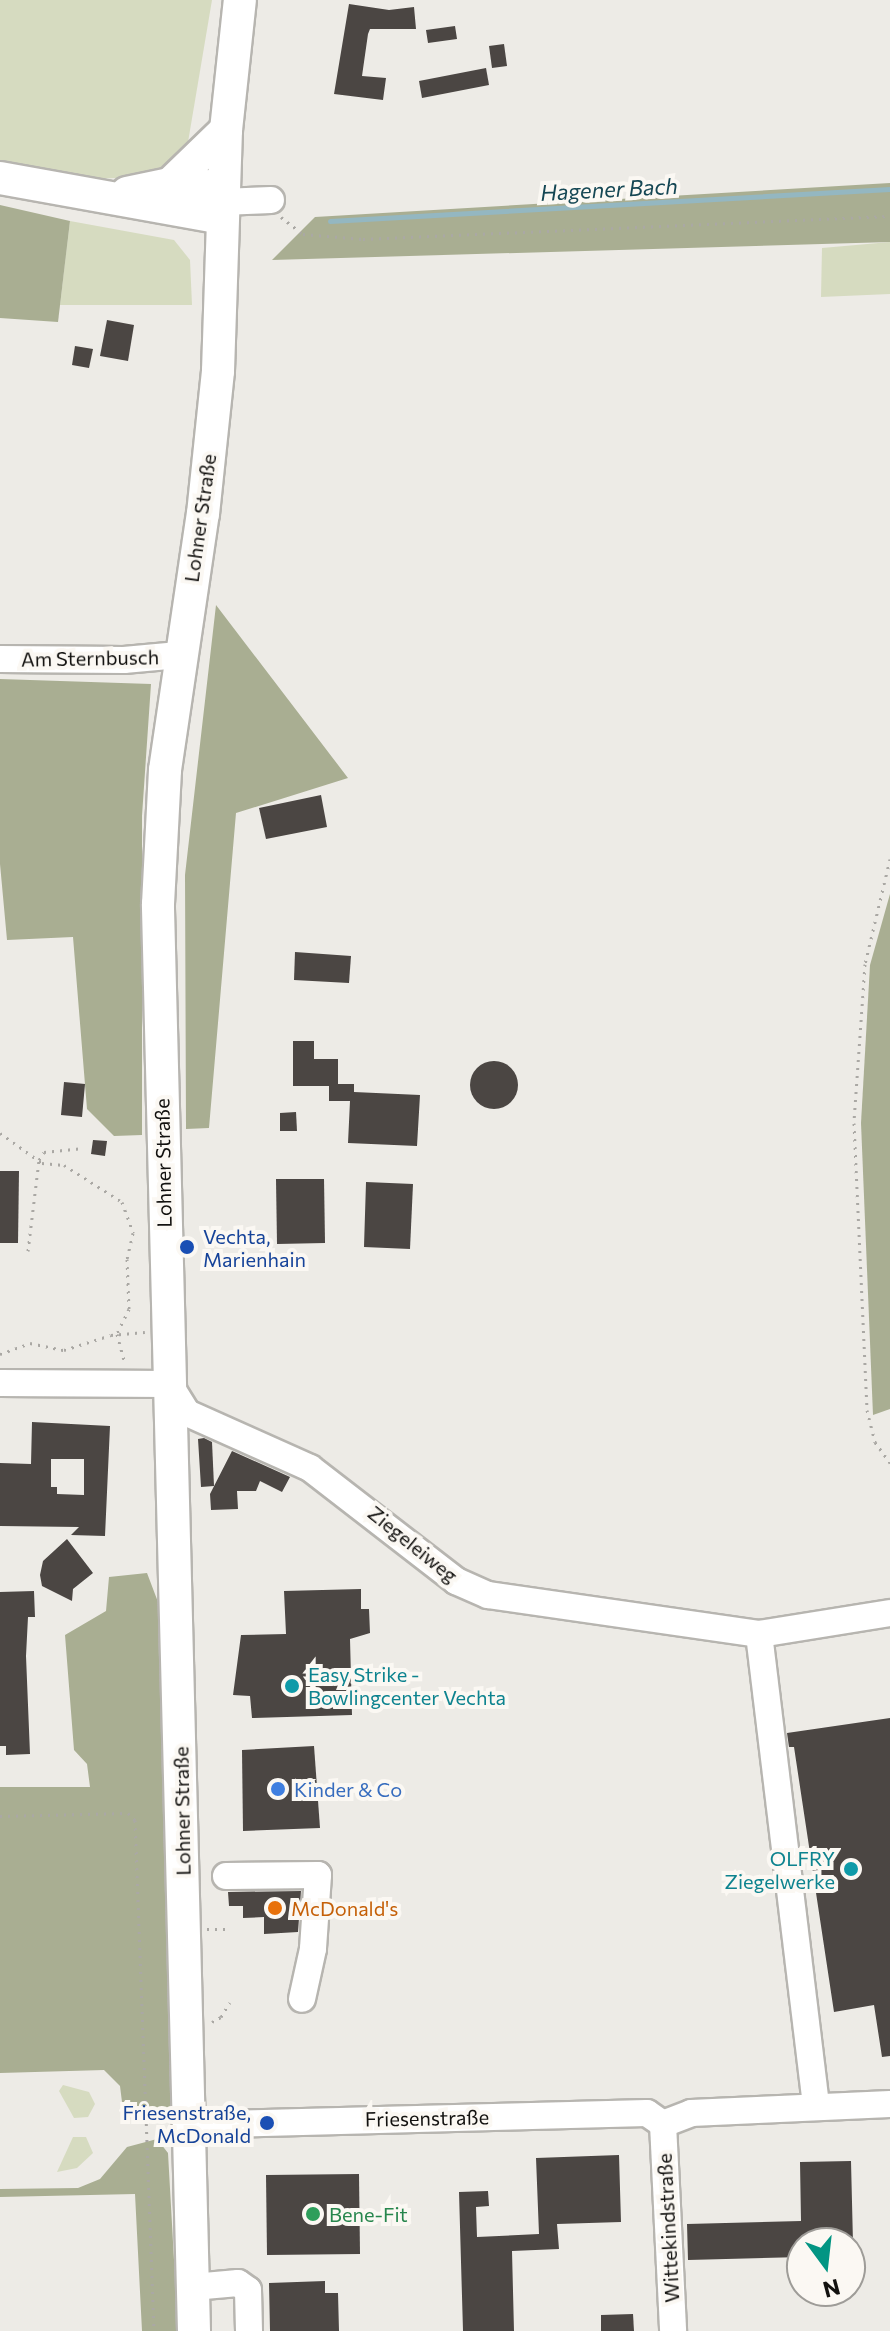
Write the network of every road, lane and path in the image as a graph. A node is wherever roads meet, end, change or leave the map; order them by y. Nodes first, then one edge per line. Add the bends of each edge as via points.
1 (240, 0) edge
2 (226, 130) junction
3 (0, 178) edge
4 (170, 184) junction
5 (114, 196) junction
6 (271, 200) joint
7 (222, 202) junction
8 (890, 216) edge
9 (179, 655) junction
10 (0, 659) edge
11 (890, 859) edge
12 (0, 1133) edge
13 (84, 1148) dead end
14 (39, 1160) junction
15 (28, 1251) dead end
16 (117, 1334) junction
17 (166, 1336) junction
18 (0, 1354) edge
19 (0, 1383) edge
20 (125, 1384) junction
21 (169, 1384) junction
22 (890, 1463) edge
23 (890, 1613) edge
24 (759, 1634) junction
25 (0, 1816) edge
26 (226, 1876) dead end
27 (227, 1929) dead end
28 (201, 1930) dead end
29 (302, 1999) dead end
30 (230, 2002) dead end
31 (204, 2025) dead end
32 (890, 2104) edge
33 (816, 2106) junction
34 (663, 2124) junction
35 (187, 2125) junction
36 (193, 2287) junction
37 (154, 2331) edge
38 (194, 2331) edge
39 (249, 2331) edge
40 (673, 2331) edge

1 - 2 main road, Lohner Straße
2 - 4 main road
2 - 7 main road, Lohner Straße
3 - 5 main road
4 - 5 main road
4 - 7 main road
5 - 7 main road
6 - 7 street
6 - 8 path via 282,218 303,234 322,238
7 - 9 main road, Lohner Straße via 218,371 203,514
9 - 10 street, Am Sternbusch
9 - 17 main road, Lohner Straße via 165,770 158,904
11 - 22 path via 865,964 854,1123 867,1410 875,1442
12 - 14 path
13 - 14 path via 44,1152
14 - 15 path
14 - 16 path via 64,1165 122,1202 133,1233 127,1259 129,1309
16 - 17 path
16 - 18 path via 79,1348 30,1343
16 - 20 path
17 - 21 main road, Lohner Straße
19 - 20 street
20 - 21 street
21 - 24 street, Ziegeleiweg via 187,1413 310,1468 456,1581 488,1595
21 - 35 main road, Lohner Straße
23 - 24 street, Ziegeleiweg
24 - 33 street
25 - 37 path via 128,1813 135,1820
26 - 29 street via 318,1875
27 - 28 path
30 - 31 path via 221,2017
32 - 33 street
33 - 34 street via 691,2113
34 - 35 street, Friesenstraße via 647,2113
34 - 40 street, Wittekindstraße
35 - 36 main road, Lohner Straße
36 - 38 main road, Lohner Straße
36 - 39 street via 238,2283 248,2290

